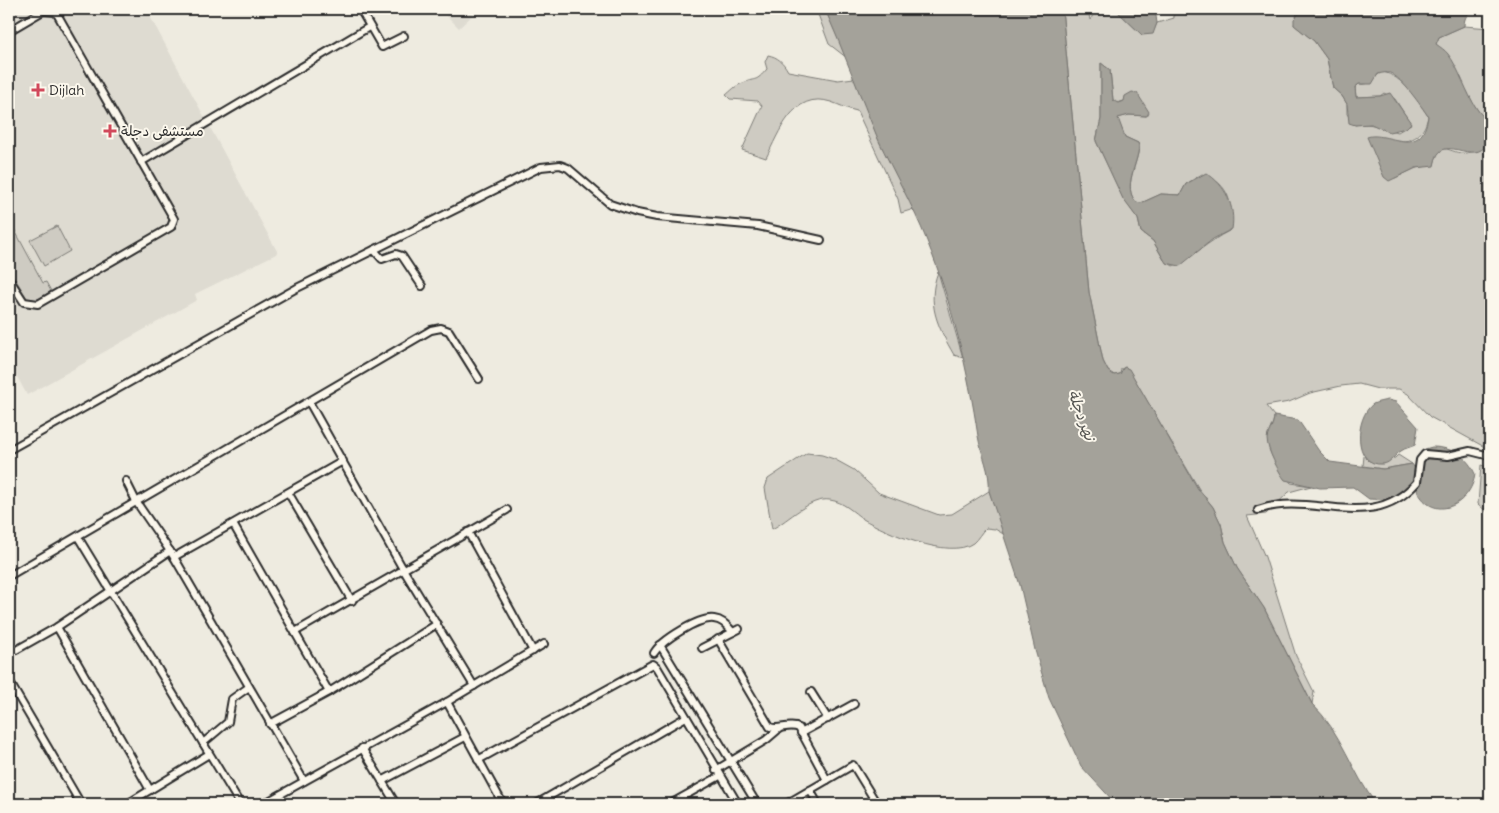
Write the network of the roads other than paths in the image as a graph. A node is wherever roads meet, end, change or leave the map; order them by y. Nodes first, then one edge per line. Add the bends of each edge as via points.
1 (360, 9) edge
2 (370, 27) junction
3 (9, 31) edge
4 (404, 36) dead end
5 (141, 162) junction
6 (821, 240) dead end
7 (374, 250) junction
8 (9, 279) edge
9 (422, 286) dead end
10 (478, 379) dead end
11 (309, 402) junction
12 (9, 450) edge
13 (1490, 456) edge
14 (343, 461) junction
15 (126, 481) dead end
16 (288, 494) junction
17 (137, 503) junction
18 (507, 510) dead end
19 (1258, 510) dead end
20 (233, 524) junction
21 (468, 532) junction
22 (78, 537) junction
23 (172, 554) junction
24 (403, 569) junction
25 (9, 576) edge
26 (112, 591) junction
27 (352, 601) junction
28 (437, 624) junction
29 (58, 626) junction
30 (295, 632) junction
31 (718, 639) junction
32 (544, 644) dead end
33 (660, 645) junction
34 (702, 648) dead end
35 (533, 651) junction
36 (654, 653) dead end
37 (9, 654) edge
38 (9, 681) edge
39 (474, 686) junction
40 (249, 688) junction
41 (329, 692) junction
42 (811, 692) dead end
43 (447, 702) junction
44 (854, 704) dead end
45 (686, 717) junction
46 (828, 719) junction
47 (270, 724) junction
48 (780, 728) junction
49 (802, 733) junction
50 (465, 737) junction
51 (203, 742) junction
52 (362, 748) junction
53 (209, 754) junction
54 (478, 760) junction
55 (730, 761) junction
56 (716, 770) junction
57 (720, 776) junction
58 (827, 780) junction
59 (304, 781) junction
60 (382, 781) junction
61 (150, 790) junction
62 (810, 790) junction
63 (544, 802) edge
64 (81, 804) edge
65 (127, 804) edge
66 (240, 804) edge
67 (262, 804) edge
68 (396, 804) edge
69 (503, 804) edge
70 (536, 804) edge
71 (670, 804) edge
72 (738, 804) edge
73 (757, 804) edge
74 (786, 804) edge
75 (818, 804) edge
76 (876, 804) edge

1 - 2 street
2 - 4 street via 382,47
2 - 5 street
3 - 5 street via 43,11 56,12
5 - 8 street via 173,217 171,227 38,304 24,302
6 - 7 street via 758,226 637,213 610,204 568,168 560,165 541,167
7 - 9 street via 382,259 396,254 402,256
7 - 12 street via 297,288
10 - 11 street via 449,331 436,328
11 - 14 street
11 - 17 street
13 - 19 street via 1475,451 1448,456 1425,454 1420,460 1417,482 1381,507 1353,510 1284,504
14 - 16 street
14 - 24 street
15 - 17 street
16 - 20 street
16 - 27 street
17 - 22 street
17 - 23 street
18 - 21 street
20 - 23 street
20 - 30 street
21 - 24 street
21 - 35 street
22 - 25 street
22 - 26 street
23 - 26 street
23 - 40 street
24 - 27 street
24 - 28 street
26 - 29 street
26 - 51 street
27 - 30 street
28 - 39 street
28 - 41 street
29 - 37 street
29 - 61 street
30 - 41 street
31 - 33 street via 736,630 723,622 708,619
31 - 34 street
31 - 48 street via 770,726
32 - 35 street
33 - 36 street
33 - 55 street
35 - 39 street
38 - 64 street
39 - 43 street
40 - 47 street
40 - 51 street via 232,699 226,725
41 - 47 street
42 - 46 street
43 - 50 street
43 - 52 street
44 - 46 street
45 - 54 street via 658,667 651,664
45 - 56 street
45 - 63 street
46 - 49 street
47 - 59 street
48 - 49 street via 795,726
48 - 55 street
49 - 58 street
50 - 54 street
50 - 60 street
51 - 53 street
52 - 59 street
52 - 60 street
53 - 61 street
53 - 66 street
54 - 69 street
55 - 56 street
55 - 73 street
56 - 57 street
57 - 71 street
57 - 72 street
58 - 62 street
58 - 76 street via 853,764
59 - 67 street
60 - 68 street
61 - 65 street
62 - 74 street
62 - 75 street
63 - 70 street

